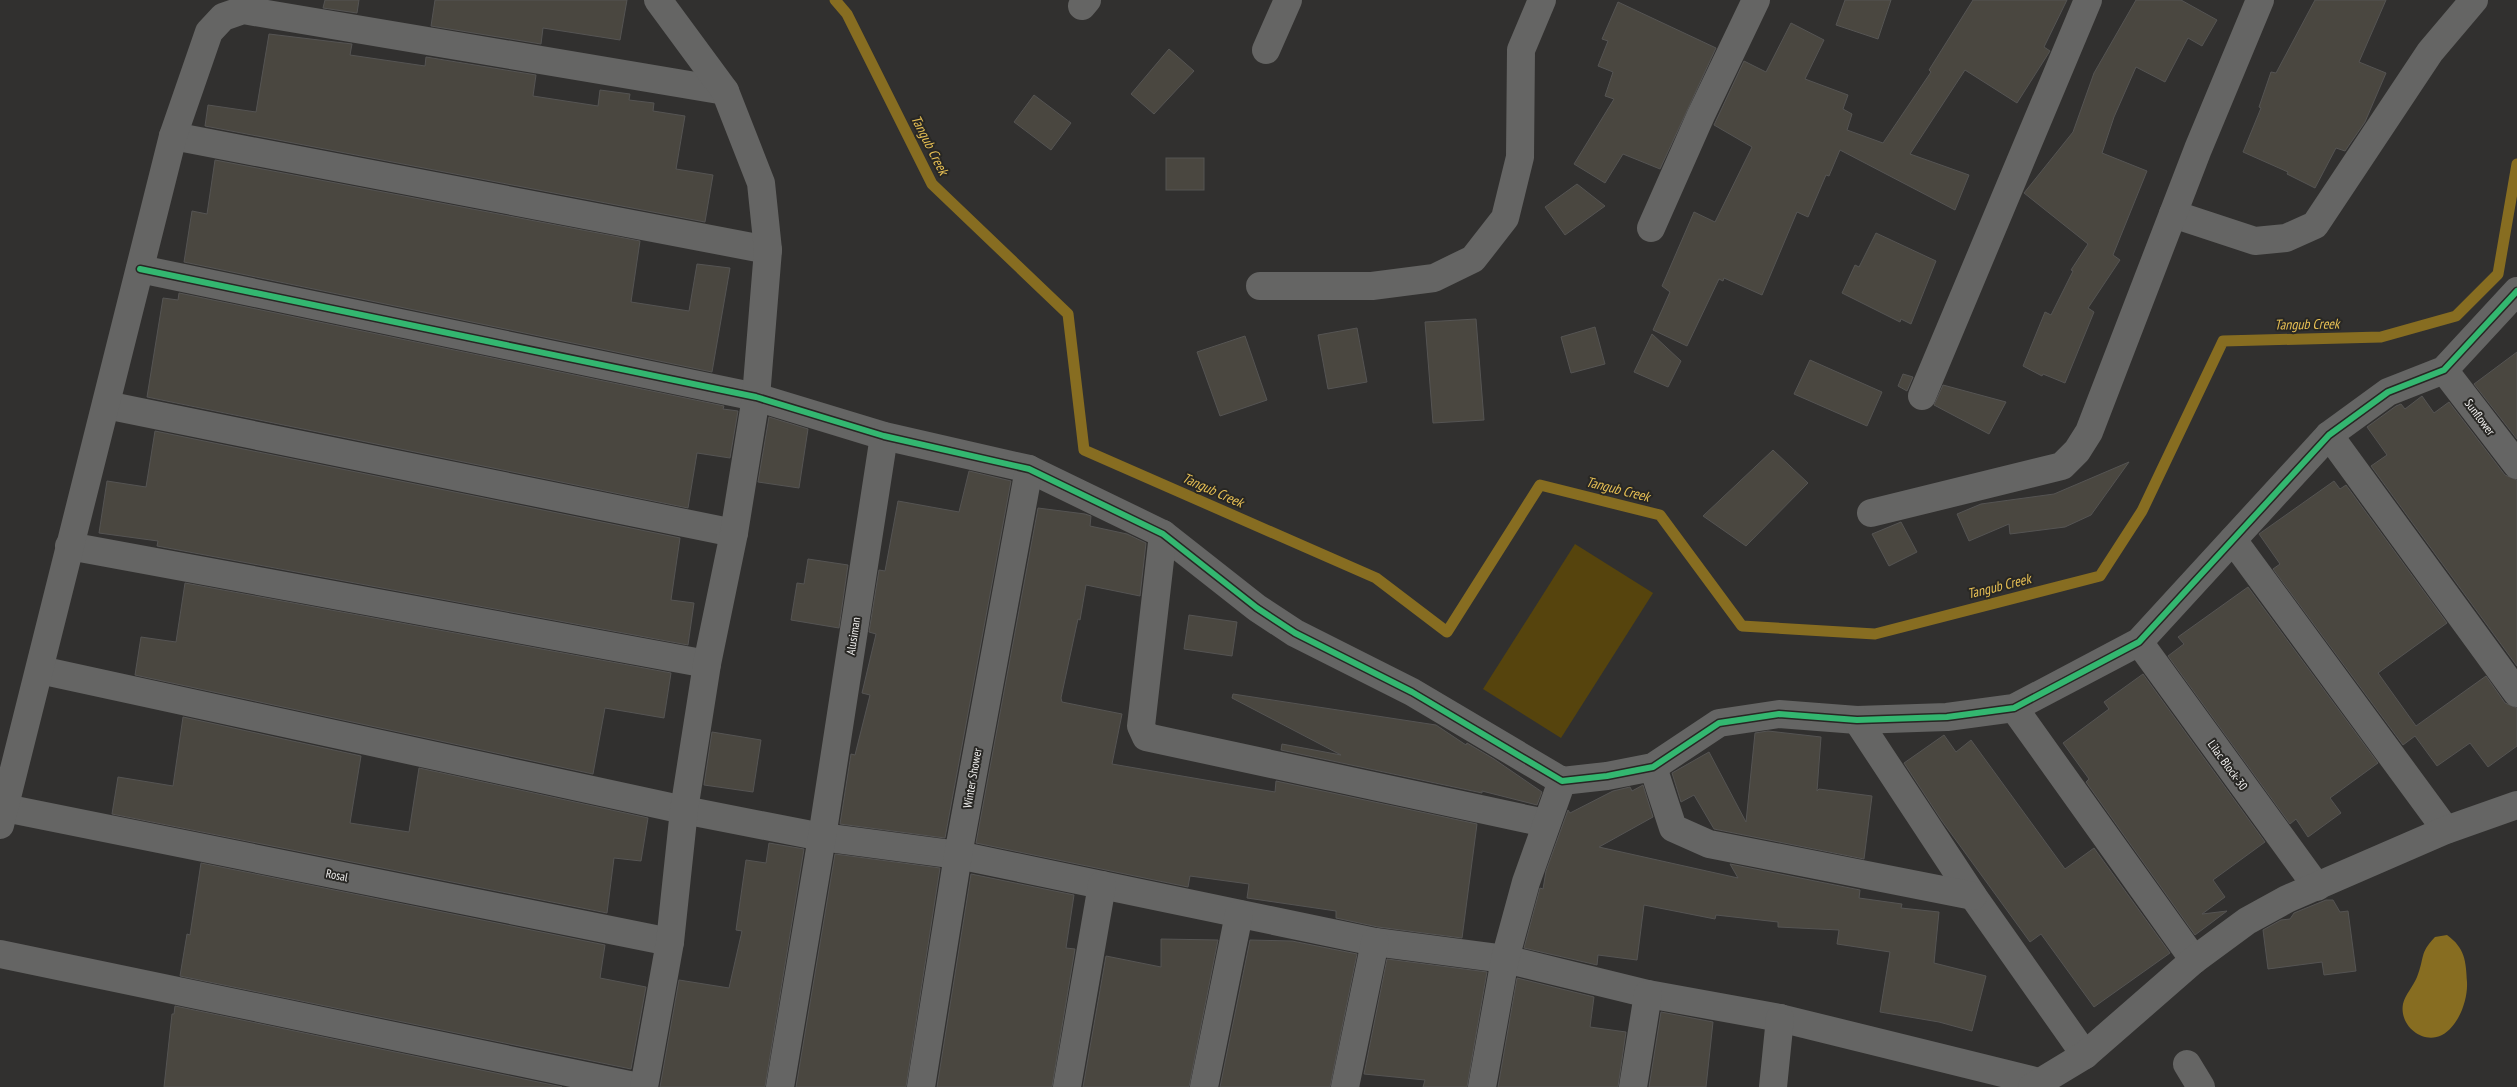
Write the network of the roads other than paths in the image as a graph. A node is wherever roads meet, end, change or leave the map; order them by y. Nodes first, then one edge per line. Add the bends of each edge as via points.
1 (658, 0) edge
2 (1288, 0) edge
3 (1542, 0) edge
4 (1756, 0) edge
5 (2088, 0) edge
6 (2260, 0) edge
7 (2474, 0) edge
8 (1266, 50) dead end
9 (725, 91) junction
10 (173, 136) junction
11 (2173, 214) junction
12 (1651, 228) dead end
13 (768, 250) junction
14 (140, 269) junction
15 (1260, 286) dead end
16 (2517, 291) edge
17 (2444, 370) junction
18 (1922, 396) dead end
19 (756, 397) junction
20 (106, 405) junction
21 (2329, 435) junction
22 (884, 436) junction
23 (2517, 465) edge
24 (1029, 469) junction
25 (1871, 513) dead end
26 (734, 532) junction
27 (1163, 534) junction
28 (2233, 540) junction
29 (70, 546) junction
30 (2138, 642) junction
31 (707, 664) junction
32 (40, 670) junction
33 (2517, 693) edge
34 (2014, 708) junction
35 (1857, 720) junction
36 (1653, 767) junction
37 (1562, 781) junction
38 (2517, 805) edge
39 (684, 810) junction
40 (2, 817) edge
41 (1545, 823) junction
42 (2446, 830) junction
43 (822, 837) junction
44 (958, 855) junction
45 (1102, 886) junction
46 (2317, 887) junction
47 (1973, 896) junction
48 (1239, 914) junction
49 (670, 942) junction
50 (1375, 942) junction
51 (0, 954) edge
52 (1505, 959) junction
53 (2194, 960) junction
54 (1648, 994) junction
55 (1780, 1018) junction
56 (2085, 1055) junction
57 (2187, 1064) dead end
58 (2036, 1085) edge
59 (639, 1087) edge
60 (644, 1087) edge
61 (780, 1087) edge
62 (921, 1087) edge
63 (1067, 1087) edge
64 (1204, 1087) edge
65 (1345, 1087) edge
66 (1482, 1087) edge
67 (1633, 1087) edge
68 (1773, 1087) edge
69 (2201, 1087) edge

1 - 9 street
2 - 8 street
3 - 15 street via 1522,50 1520,157 1505,218 1473,258 1434,278 1372,286
4 - 12 street
5 - 18 street
6 - 11 street
7 - 11 street via 2430,52 2315,225 2286,238 2255,241
9 - 10 street via 243,10 223,17 209,32
9 - 13 street via 761,183
10 - 13 street
10 - 14 street
11 - 25 street via 2089,432 2062,466
13 - 19 street
14 - 19 street
14 - 20 street
16 - 17 street
17 - 21 street via 2388,392
17 - 23 street, Sunflower
19 - 22 street
19 - 26 street
20 - 26 street
20 - 29 street
21 - 28 street
21 - 33 street
22 - 24 street
22 - 43 street, Alusiman
24 - 27 street
24 - 44 street, Winter Shower
26 - 31 street
27 - 37 street via 1257,608 1295,633 1412,692
27 - 41 street via 1141,726 1146,737
28 - 30 street
28 - 42 street
29 - 31 street
29 - 32 street
30 - 34 street
30 - 46 street, Lilac Block-30
31 - 39 street
32 - 39 street
32 - 40 street
34 - 35 street via 1947,717
34 - 53 street
35 - 36 street via 1779,714 1720,723
35 - 47 street
36 - 37 street
36 - 47 street via 1673,828 1710,844
37 - 41 street
38 - 42 street
39 - 43 street
39 - 49 street
40 - 49 street, Rosal
41 - 52 street
42 - 46 street
43 - 44 street
43 - 61 street, Alusiman
44 - 45 street
44 - 62 street, Winter Shower
45 - 48 street
45 - 63 street
46 - 53 street via 2286,899 2246,921
47 - 56 street
48 - 50 street
48 - 64 street
49 - 60 street
50 - 52 street
50 - 65 street
51 - 59 street
52 - 54 street
52 - 66 street
53 - 56 street
54 - 55 street
54 - 67 street
55 - 58 street
55 - 68 street
56 - 58 street
57 - 69 street

